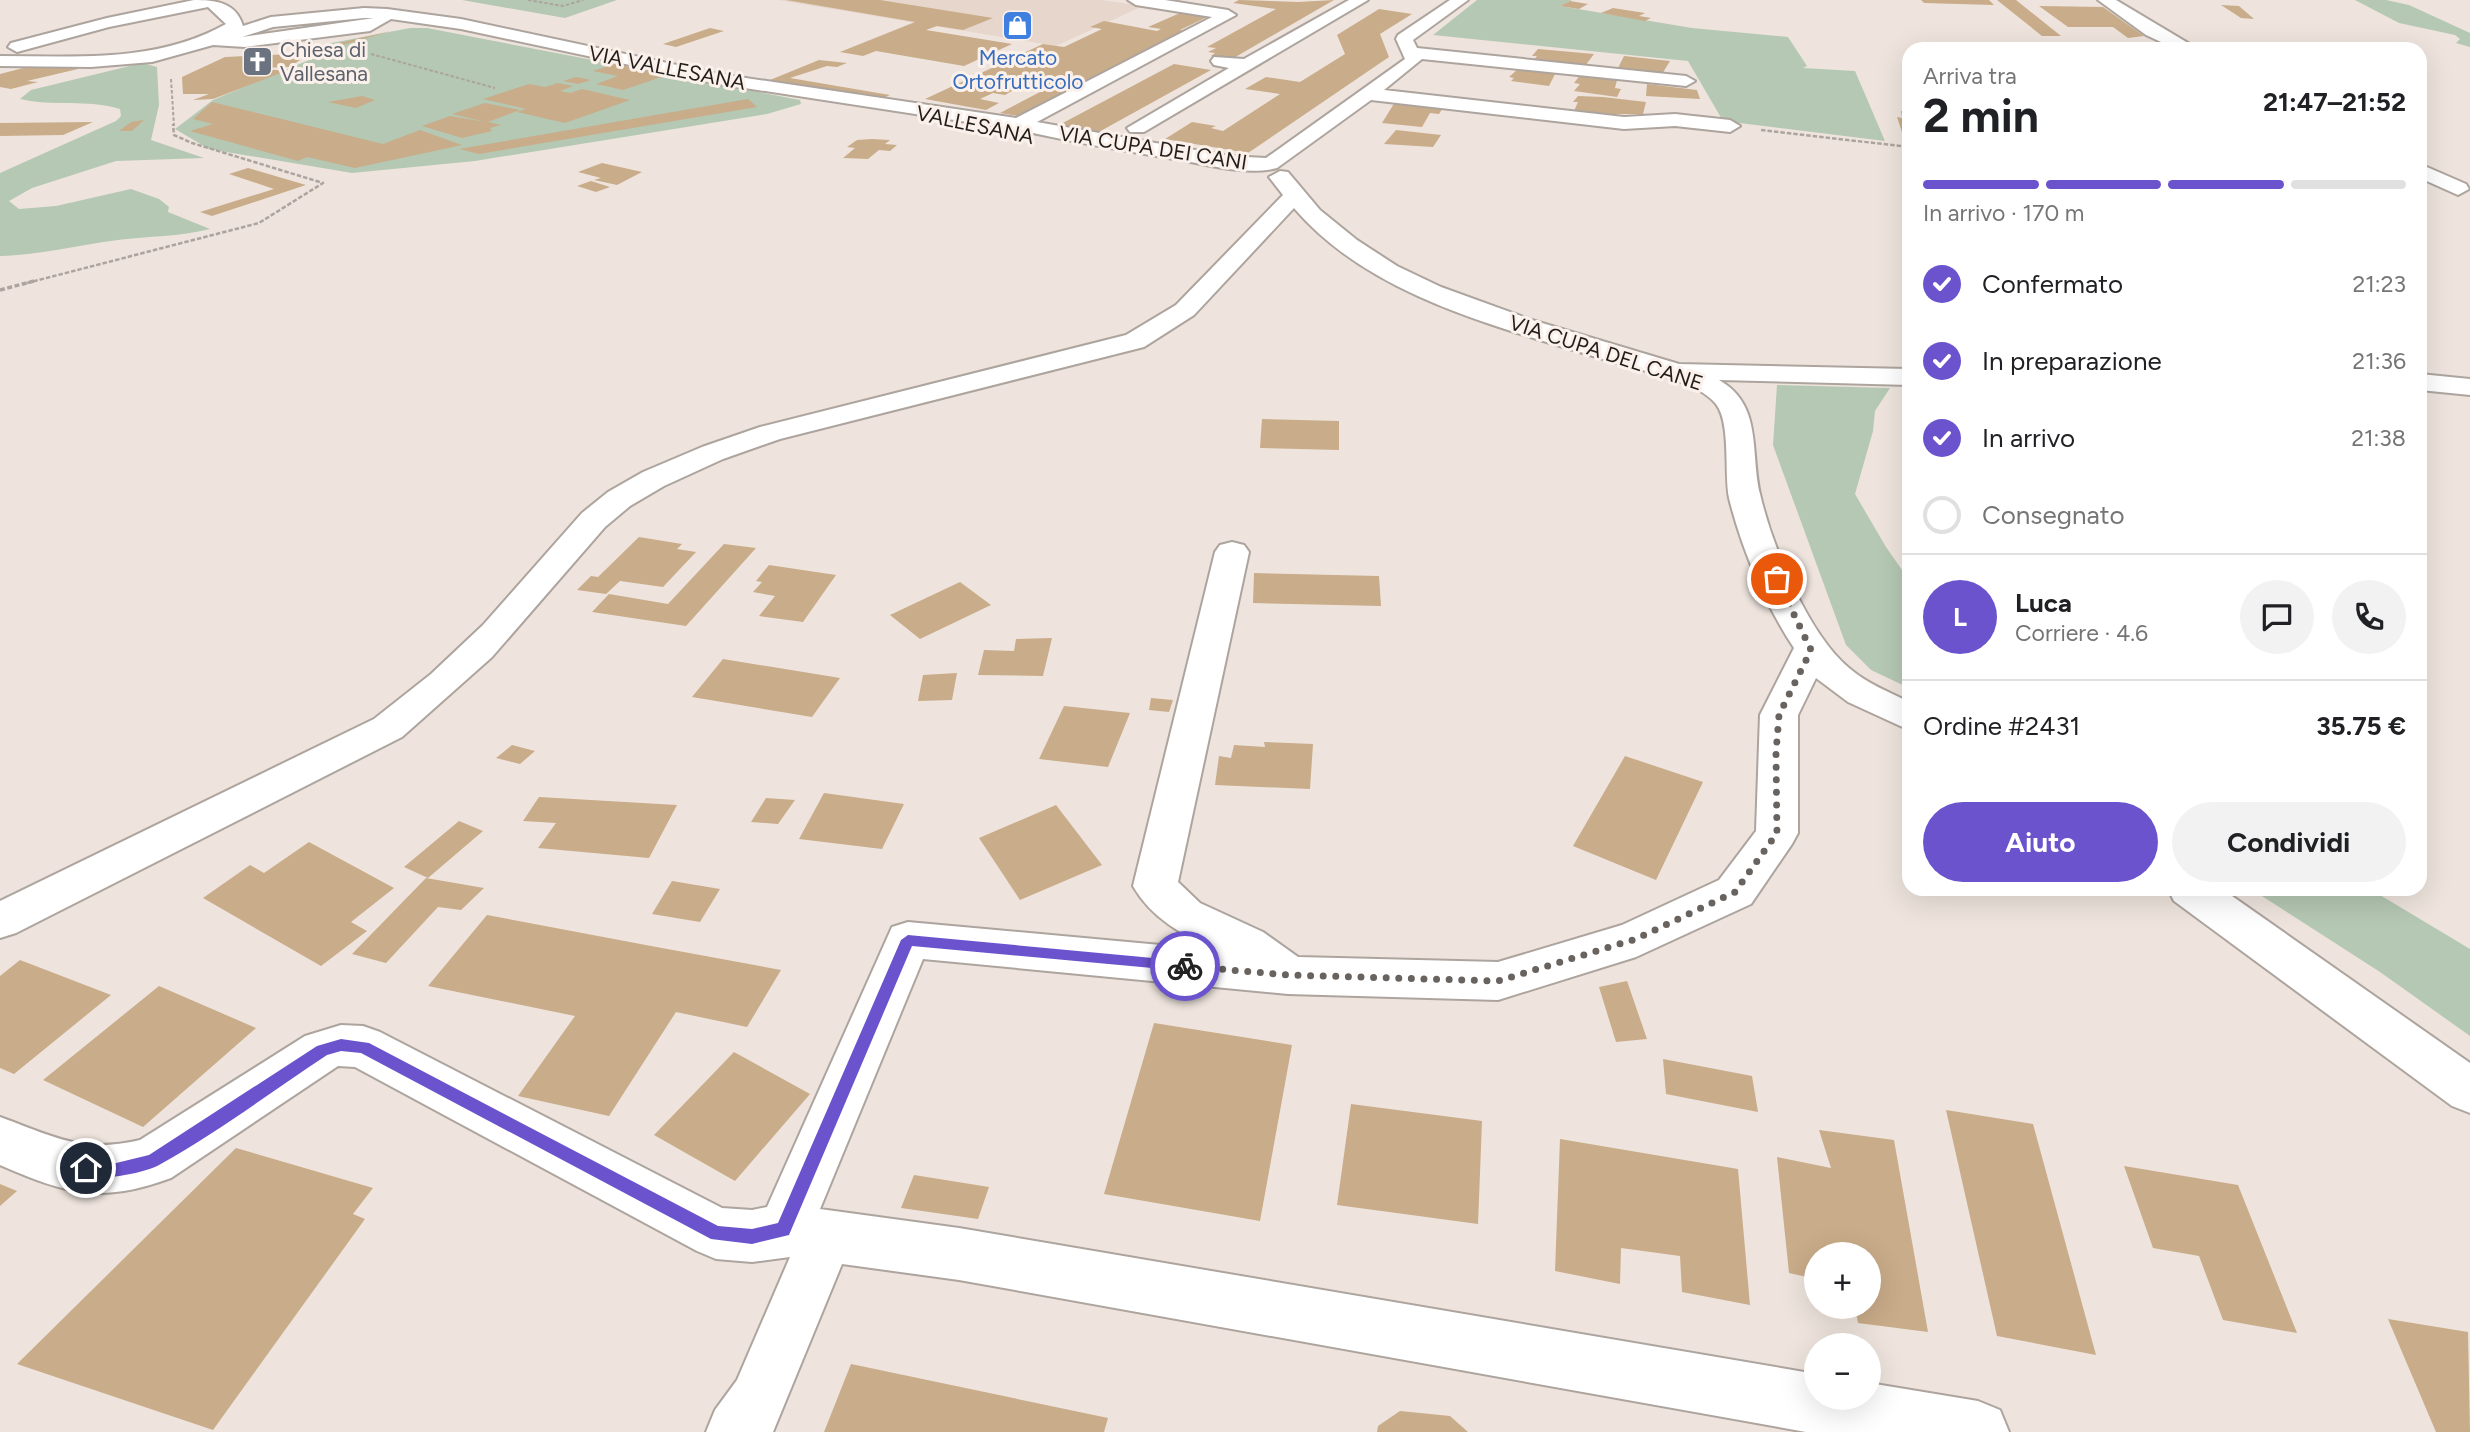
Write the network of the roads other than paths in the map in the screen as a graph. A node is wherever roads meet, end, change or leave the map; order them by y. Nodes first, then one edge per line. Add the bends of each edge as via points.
1 (337, 0) edge
2 (343, 0) edge
3 (1136, 0) edge
4 (1360, 0) edge
5 (1460, 0) edge
6 (2106, 0) edge
7 (211, 1) edge
8 (379, 18) junction
9 (271, 22) junction
10 (215, 40) junction
11 (2174, 42) edge
12 (0, 51) edge
13 (1410, 53) junction
14 (0, 61) edge
15 (1220, 61) dead end
16 (1247, 65) junction
17 (1686, 81) dead end
18 (1368, 94) junction
19 (891, 105) junction
20 (1019, 124) junction
21 (1730, 126) road end
22 (1137, 128) dead end
23 (1270, 164) junction
24 (2427, 174) edge
25 (2458, 189) dead end
26 (1294, 197) junction
27 (1667, 370) junction
28 (1902, 377) edge
29 (2427, 383) edge
30 (2470, 387) edge
31 (1232, 552) dead end
32 (1811, 650) junction
33 (1902, 714) edge
34 (2200, 896) edge
35 (0, 921) edge
36 (1288, 975) junction
37 (2470, 1091) edge
38 (0, 1140) edge
39 (805, 1233) junction
40 (737, 1432) edge
41 (1978, 1432) edge

1 - 9 street
2 - 8 street
3 - 20 street via 1228,15
4 - 16 street
5 - 13 street, VIA CUPA DEI CANI via 1404,39
6 - 11 street
7 - 10 street via 235,26
7 - 12 street
8 - 9 street
8 - 10 street via 246,42
8 - 19 street, VIA VALLESANA via 446,22 719,79
9 - 10 street
10 - 14 street via 127,59
13 - 17 street
13 - 18 street, VIA CUPA DEI CANI via 1414,60
15 - 16 street
16 - 22 street
18 - 21 street via 1624,123 1675,120
18 - 23 street, VIA CUPA DEI CANI
19 - 20 street, VALLESANA
19 - 23 street, VALLESANA via 1043,140 1231,168
20 - 23 street, VIA CUPA DEI CANI via 1229,162
23 - 26 street, VIA CUPA DEL CANE
24 - 25 street
26 - 27 street, VIA CUPA DEL CANE via 1353,252 1407,282 1479,311
26 - 35 street via 1185,310 1135,341 770,433 730,446 619,499 435,693 388,728
27 - 28 street
27 - 32 street, VIA CUPA DEL CANE via 1714,388 1735,410 1741,479 1754,532
29 - 30 street
31 - 36 street via 1154,886 1185,915 1248,945
32 - 33 street, VIA CUPA DEL CANE via 1833,675
32 - 36 street via 1779,715 1777,833 1735,892 1636,939 1498,981
34 - 37 street
36 - 39 street via 908,940
38 - 39 street via 60,1166 112,1171 152,1161 322,1051 341,1045 363,1047 716,1233
39 - 40 street via 758,1401
39 - 41 street via 958,1254

